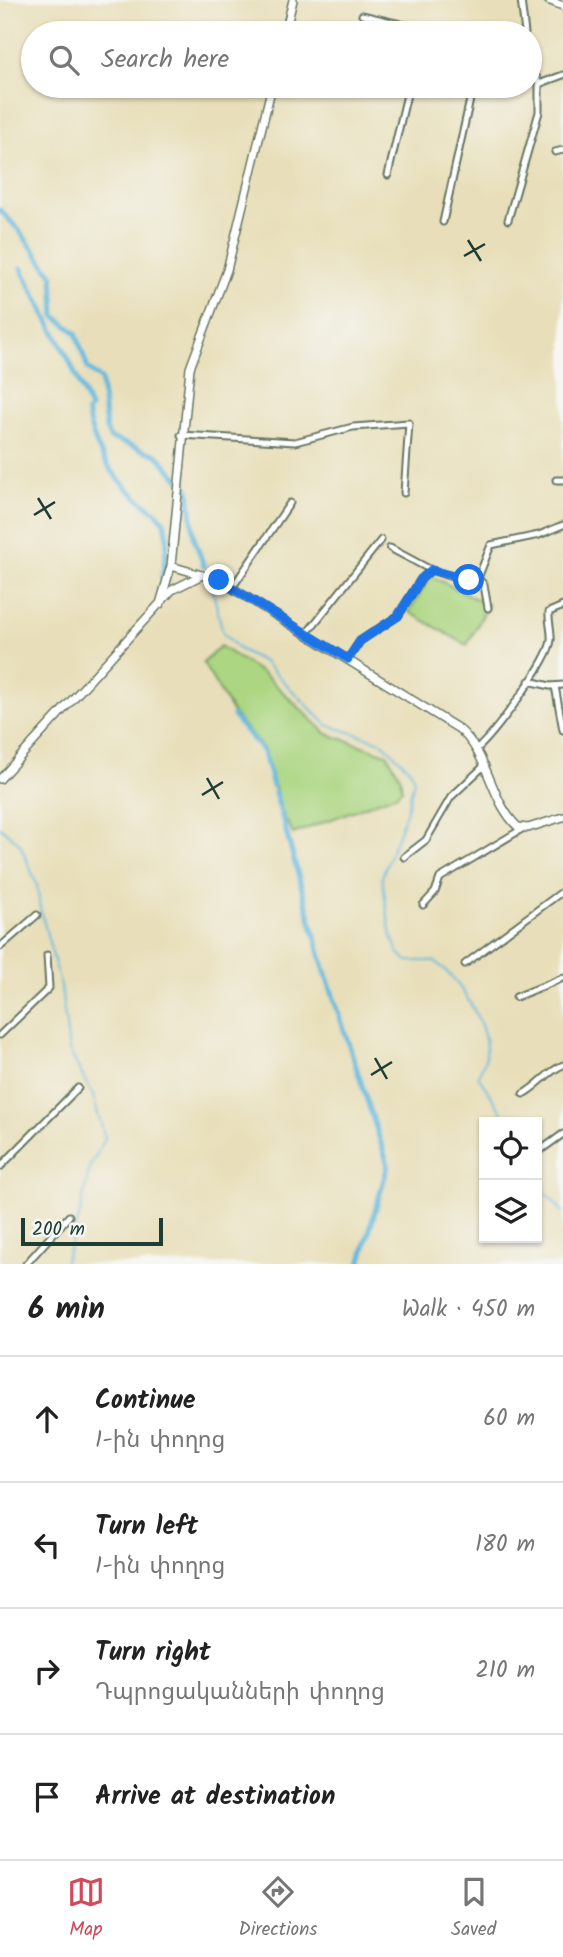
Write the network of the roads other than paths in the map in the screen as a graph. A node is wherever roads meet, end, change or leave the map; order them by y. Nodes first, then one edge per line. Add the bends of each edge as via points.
1 (293, 0) edge
2 (520, 0) edge
3 (548, 0) edge
4 (563, 6) edge
5 (362, 15) dead end
6 (288, 21) edge
7 (384, 21) edge
8 (523, 21) edge
9 (563, 75) edge
10 (542, 83) edge
11 (269, 98) edge
12 (407, 98) edge
13 (470, 98) edge
14 (538, 98) edge
15 (563, 150) edge
16 (555, 152) dead end
17 (388, 175) dead end
18 (509, 220) dead end
19 (443, 222) dead end
20 (181, 435) junction
21 (404, 493) dead end
22 (290, 503) dead end
23 (563, 526) edge
24 (381, 540) dead end
25 (390, 548) dead end
26 (171, 566) junction
27 (431, 570) junction
28 (202, 574) junction
29 (478, 578) junction
30 (232, 588) junction
31 (160, 604) junction
32 (563, 606) edge
33 (488, 608) dead end
34 (307, 633) junction
35 (348, 659) junction
36 (529, 681) junction
37 (563, 685) edge
38 (555, 687) junction
39 (563, 730) edge
40 (477, 749) junction
41 (485, 765) junction
42 (0, 779) edge
43 (563, 817) edge
44 (522, 829) junction
45 (404, 857) dead end
46 (563, 891) edge
47 (423, 905) dead end
48 (37, 915) dead end
49 (0, 947) edge
50 (47, 955) dead end
51 (465, 964) dead end
52 (563, 978) edge
53 (516, 997) dead end
54 (0, 1035) edge
55 (563, 1065) edge
56 (78, 1088) dead end
57 (523, 1094) dead end
58 (563, 1134) edge
59 (542, 1149) edge
60 (0, 1167) edge
61 (69, 1216) dead end
62 (26, 1264) edge

1 - 6 main road
2 - 8 street
3 - 4 main road
5 - 7 street
9 - 10 street
11 - 20 main road via 227,270 190,368
12 - 17 street
13 - 19 street
14 - 18 street via 539,112
15 - 16 street
20 - 21 street via 295,442 353,427 409,423
20 - 26 main road
22 - 30 street
23 - 29 street via 491,545
24 - 34 street
25 - 27 street
26 - 28 main road
26 - 31 main road
27 - 29 street via 458,579
27 - 35 street via 398,616 360,641
28 - 30 main road
28 - 31 main road via 172,590
29 - 33 street
30 - 34 main road
31 - 42 main road
32 - 36 street via 549,612 551,641
34 - 35 main road
35 - 40 main road via 459,729
36 - 38 street
36 - 40 street
37 - 38 street
38 - 39 street
40 - 41 main road
41 - 44 main road via 509,816
41 - 45 street via 451,797 426,840
43 - 44 main road
44 - 47 street via 440,878
46 - 51 street
48 - 49 street
50 - 54 street via 49,988
52 - 53 street
55 - 57 street
56 - 60 street
58 - 59 street
61 - 62 street

